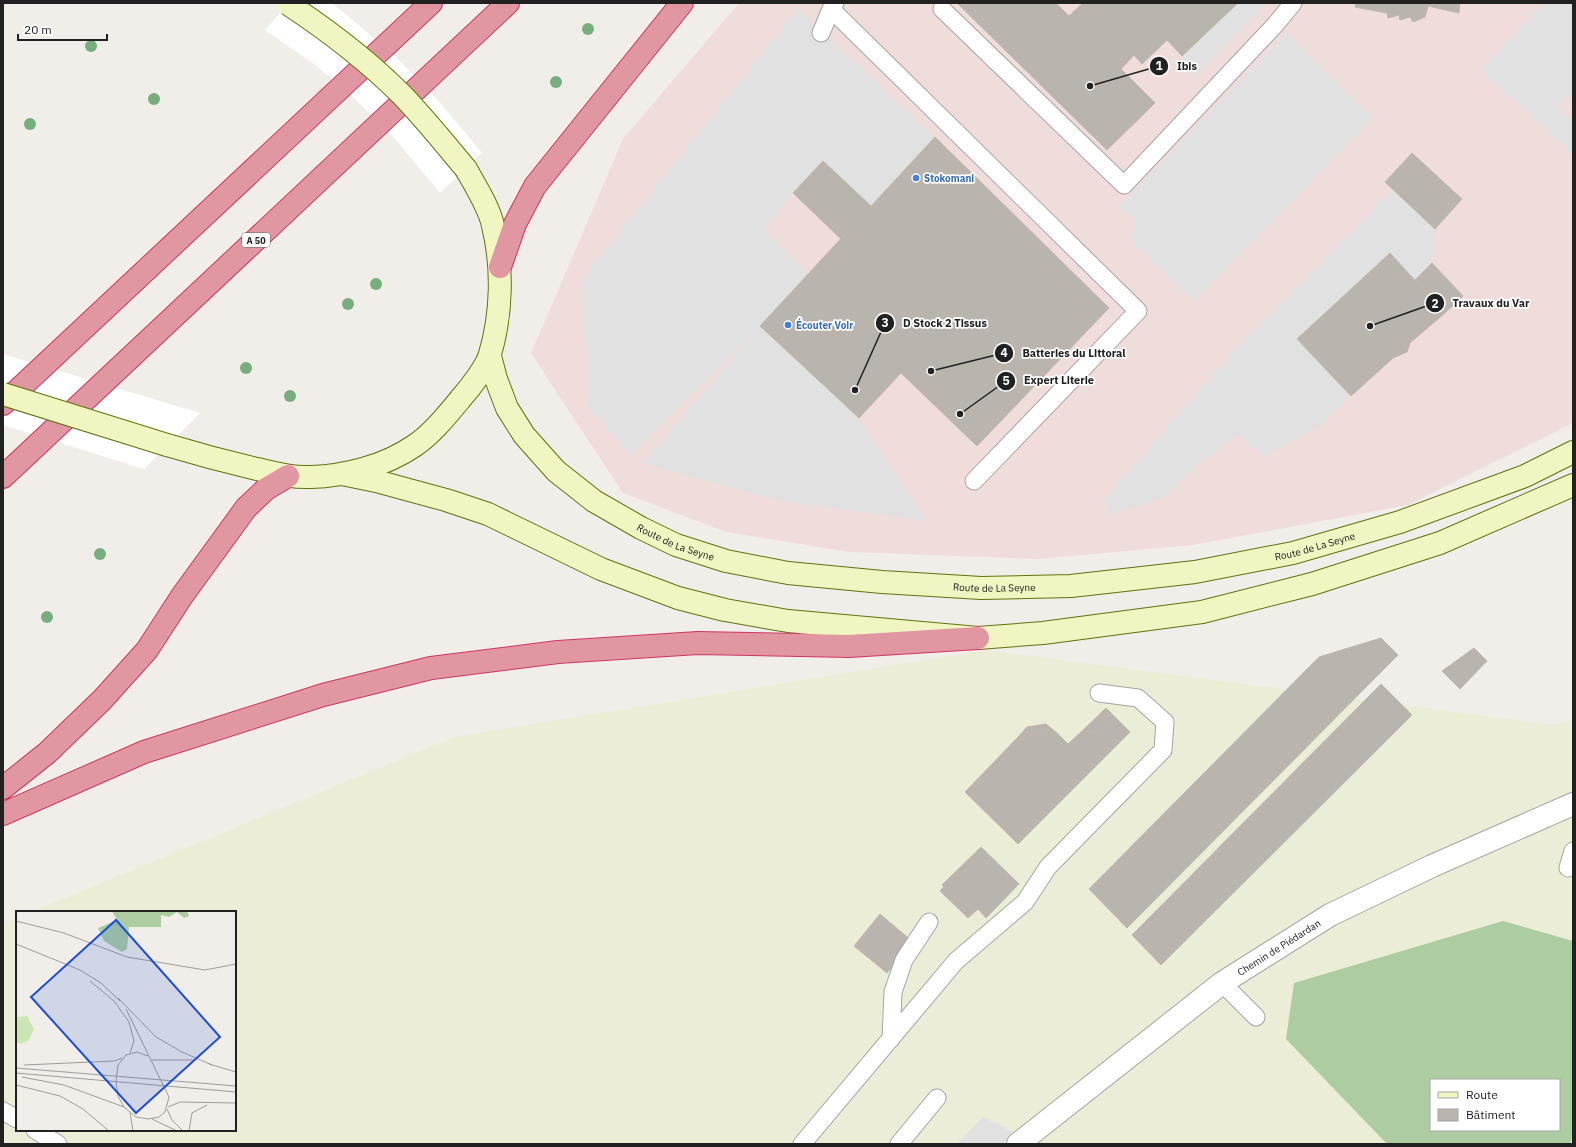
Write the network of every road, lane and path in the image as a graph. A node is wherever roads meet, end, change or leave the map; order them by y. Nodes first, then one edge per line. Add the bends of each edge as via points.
1 (431, 3) edge
2 (508, 3) edge
3 (682, 3) edge
4 (1293, 3) edge
5 (287, 4) edge
6 (833, 6) edge
7 (942, 9) dead end
8 (821, 34) dead end
9 (500, 267) junction
10 (490, 356) junction
11 (3, 394) edge
12 (3, 404) edge
13 (1573, 452) edge
14 (342, 474) junction
15 (288, 476) junction
16 (3, 477) edge
17 (974, 481) dead end
18 (1573, 485) edge
19 (978, 638) junction
20 (1099, 693) dead end
21 (3, 788) edge
22 (1573, 804) edge
23 (3, 814) edge
24 (1573, 851) edge
25 (1568, 868) dead end
26 (929, 922) dead end
27 (1222, 983) junction
28 (1256, 1017) dead end
29 (891, 1039) junction
30 (937, 1098) dead end
31 (3, 1111) edge
32 (16, 1118) edge
33 (37, 1131) edge
34 (58, 1144) edge
35 (802, 1144) edge
36 (898, 1144) edge
37 (1018, 1144) edge

1 - 12 highway
2 - 16 highway, A 50
3 - 9 highway via 535,186 515,224
4 - 7 lane via 1124,185
5 - 9 main road, bridge via 324,28 362,59 401,95 466,169 493,224
6 - 8 lane
6 - 17 lane via 1138,311
9 - 10 main road via 499,310
10 - 13 main road, Route de La Seyne via 507,408 524,436 556,471 594,501 676,545 726,561 788,573 882,582 981,588 1071,586 1195,572 1293,553 1400,522 1525,476
10 - 14 main road via 470,388 447,415 414,446 384,462
11 - 15 main road, bridge via 167,445
14 - 15 main road
14 - 19 main road via 439,498 488,514 601,569 678,598 725,610 788,621
15 - 21 highway via 266,489 246,508 182,596 147,650 102,700 47,753
18 - 19 main road via 1440,543 1312,584 1202,612 1043,633
19 - 23 highway via 849,646 698,643 558,652 431,668 323,695 144,752
20 - 29 lane via 1138,698 1165,722 1163,750 1048,868 1025,902 956,961
22 - 27 street, Chemin de Piédardan via 1432,866 1330,915
24 - 25 lane
26 - 29 lane via 904,960 893,992
27 - 28 lane
27 - 37 street, Chemin de Piédardan
29 - 35 lane
30 - 36 lane
31 - 32 lane
33 - 34 lane

